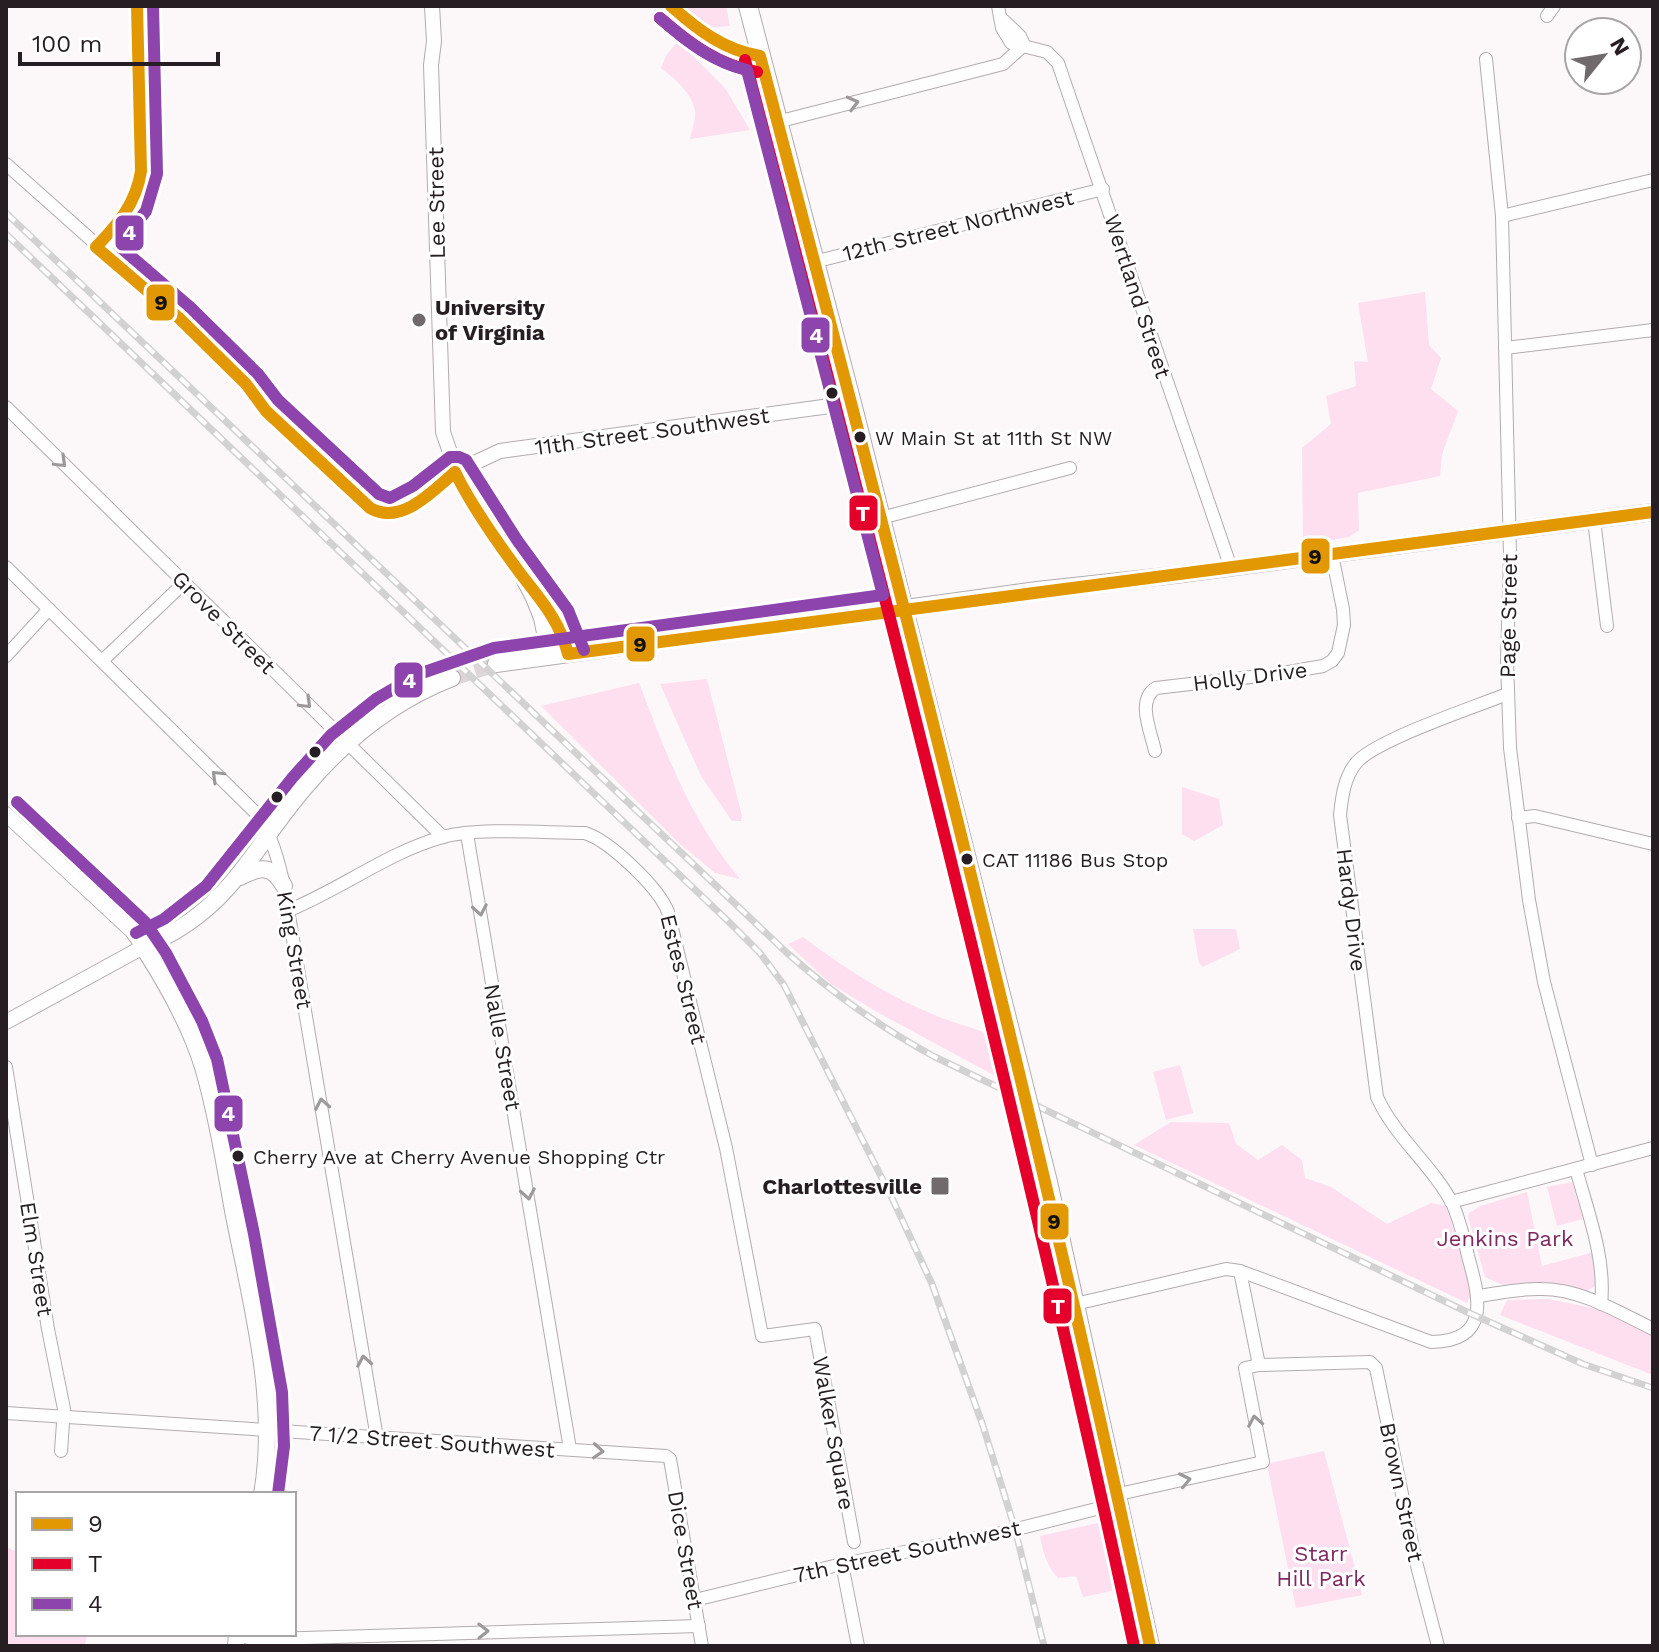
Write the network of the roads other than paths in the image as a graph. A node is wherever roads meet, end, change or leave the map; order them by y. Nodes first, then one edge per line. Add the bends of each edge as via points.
1 (137, 6) edge
2 (432, 6) edge
3 (671, 6) edge
4 (748, 6) edge
5 (999, 12) edge
6 (1024, 45) junction
7 (760, 56) junction
8 (1486, 59) dead end
9 (777, 122) junction
10 (6, 164) edge
11 (1653, 180) edge
12 (1103, 189) junction
13 (1502, 216) junction
14 (96, 247) junction
15 (814, 262) junction
16 (1653, 330) edge
17 (1505, 348) junction
18 (852, 403) junction
19 (6, 407) edge
20 (1070, 468) dead end
21 (455, 472) junction
22 (1653, 512) edge
23 (881, 518) junction
24 (1594, 520) junction
25 (1509, 532) junction
26 (1332, 555) junction
27 (6, 567) edge
28 (1231, 568) junction
29 (519, 571) junction
30 (184, 583) junction
31 (903, 608) junction
32 (49, 609) junction
33 (1607, 626) dead end
34 (568, 654) junction
35 (6, 656) edge
36 (549, 657) junction
37 (102, 661) junction
38 (496, 664) tunnel mouth
39 (452, 678) tunnel mouth
40 (1507, 694) junction
41 (347, 744) junction
42 (1155, 751) dead end
43 (6, 814) edge
44 (1518, 818) junction
45 (269, 833) junction
46 (467, 834) junction
47 (443, 837) junction
48 (1653, 844) edge
49 (239, 877) junction
50 (284, 886) junction
51 (287, 911) junction
52 (143, 947) junction
53 (6, 1022) edge
54 (6, 1067) edge
55 (726, 1148) joint
56 (1653, 1148) edge
57 (1592, 1165) junction
58 (1576, 1169) junction
59 (1451, 1202) junction
60 (1240, 1271) junction
61 (1479, 1296) junction
62 (1075, 1304) junction
63 (1601, 1304) junction
64 (1653, 1329) edge
65 (1259, 1365) junction
66 (6, 1413) edge
67 (64, 1416) junction
68 (269, 1430) junction
69 (377, 1438) junction
70 (570, 1449) junction
71 (61, 1451) dead end
72 (666, 1456) joint
73 (262, 1492) edge
74 (1119, 1499) junction
75 (854, 1542) dead end
76 (842, 1564) junction
77 (695, 1600) junction
78 (699, 1626) junction
79 (243, 1636) edge
80 (702, 1646) edge
81 (858, 1646) edge
82 (1150, 1646) edge
83 (1438, 1646) edge

1 - 14 street via 139,190 129,211
2 - 21 street, Lee Street via 443,432
3 - 7 main road via 713,40 740,54
4 - 7 main road
5 - 6 street, Wertland Street
9 -> 6 street via 1003,64
6 - 12 street, Wertland Street via 1047,52 1058,63
7 - 9 main road
8 - 13 street, Page Street
9 - 15 main road
10 - 14 street
11 - 13 street
12 - 15 street, 12th Street Northwest
12 - 28 street, Wertland Street
13 - 17 street, Page Street
14 - 21 street via 179,318 266,411 375,511 399,512
15 - 18 main road
16 - 17 street
17 - 25 street, Page Street
18 - 21 street, 11th Street Southwest via 500,451
18 - 23 main road
19 -> 30 street, Grove Street
20 - 23 street
21 - 29 street, Lee Street
22 - 24 main road
23 - 31 main road
24 - 25 main road
24 - 33 street
25 - 26 main road
25 - 40 street, Page Street
26 - 28 main road
26 - 42 street, Holly Drive via 1344,625 1332,661 1156,688 1145,704
27 - 32 street, King Street
28 - 31 main road
29 - 34 street, Lee Street via 555,617
29 - 36 street, Lee Street via 538,609
30 - 37 street
30 -> 41 street, Grove Street
31 - 34 main road
31 - 62 main road, bridge
32 - 35 street
32 - 37 street, King Street
34 - 36 main road
36 - 38 main road
45 -> 37 street, King Street via 261,818
39 - 41 main road via 414,694
40 - 44 street, Page Street
40 - 59 street, Hardy Drive via 1373,749 1354,766 1341,798 1377,1097
41 - 45 main road
41 - 47 street, Grove Street
43 - 52 street
44 - 48 street via 1535,816
44 - 57 street, Page Street via 1544,982
45 - 49 main road
45 - 50 street, King Street
46 - 47 street
46 - 55 street, Estes Street via 596,836 658,893 665,903
46 -> 70 street, Nalle Street
47 - 51 street
49 - 50 main road via 266,869
49 - 52 main road via 193,920
50 - 51 street, King Street
69 -> 51 street, King Street
52 - 53 street
52 - 68 main road via 188,1028 203,1069 244,1269
54 - 67 street, Elm Street
55 - 75 street, Walker Square via 762,1336 815,1329
56 - 57 street
57 - 58 street
58 - 59 street
58 - 63 street via 1601,1263
59 - 61 street, Hardy Drive
60 - 61 street via 1431,1342 1451,1339 1471,1326
60 - 62 street via 1214,1270
60 - 65 street
61 - 63 street via 1543,1289
62 - 74 main road
63 - 64 street
74 -> 65 street, 7th Street Southwest via 1263,1462 1245,1368
65 - 83 street, Brown Street via 1347,1361 1370,1362 1376,1368
66 - 67 street, 7 1/2 Street Southwest
67 - 68 street, 7 1/2 Street Southwest
67 - 71 street, Elm Street
68 - 69 street, 7 1/2 Street Southwest
68 - 73 main road
69 - 70 street, 7 1/2 Street Southwest
70 -> 72 street, 7 1/2 Street Southwest
72 - 77 street, Dice Street
74 - 76 street, 7th Street Southwest via 997,1534
74 - 82 main road
76 - 77 street, 7th Street Southwest
76 - 81 street
77 - 78 street, Dice Street
79 -> 78 street
78 - 80 street, Dice Street

